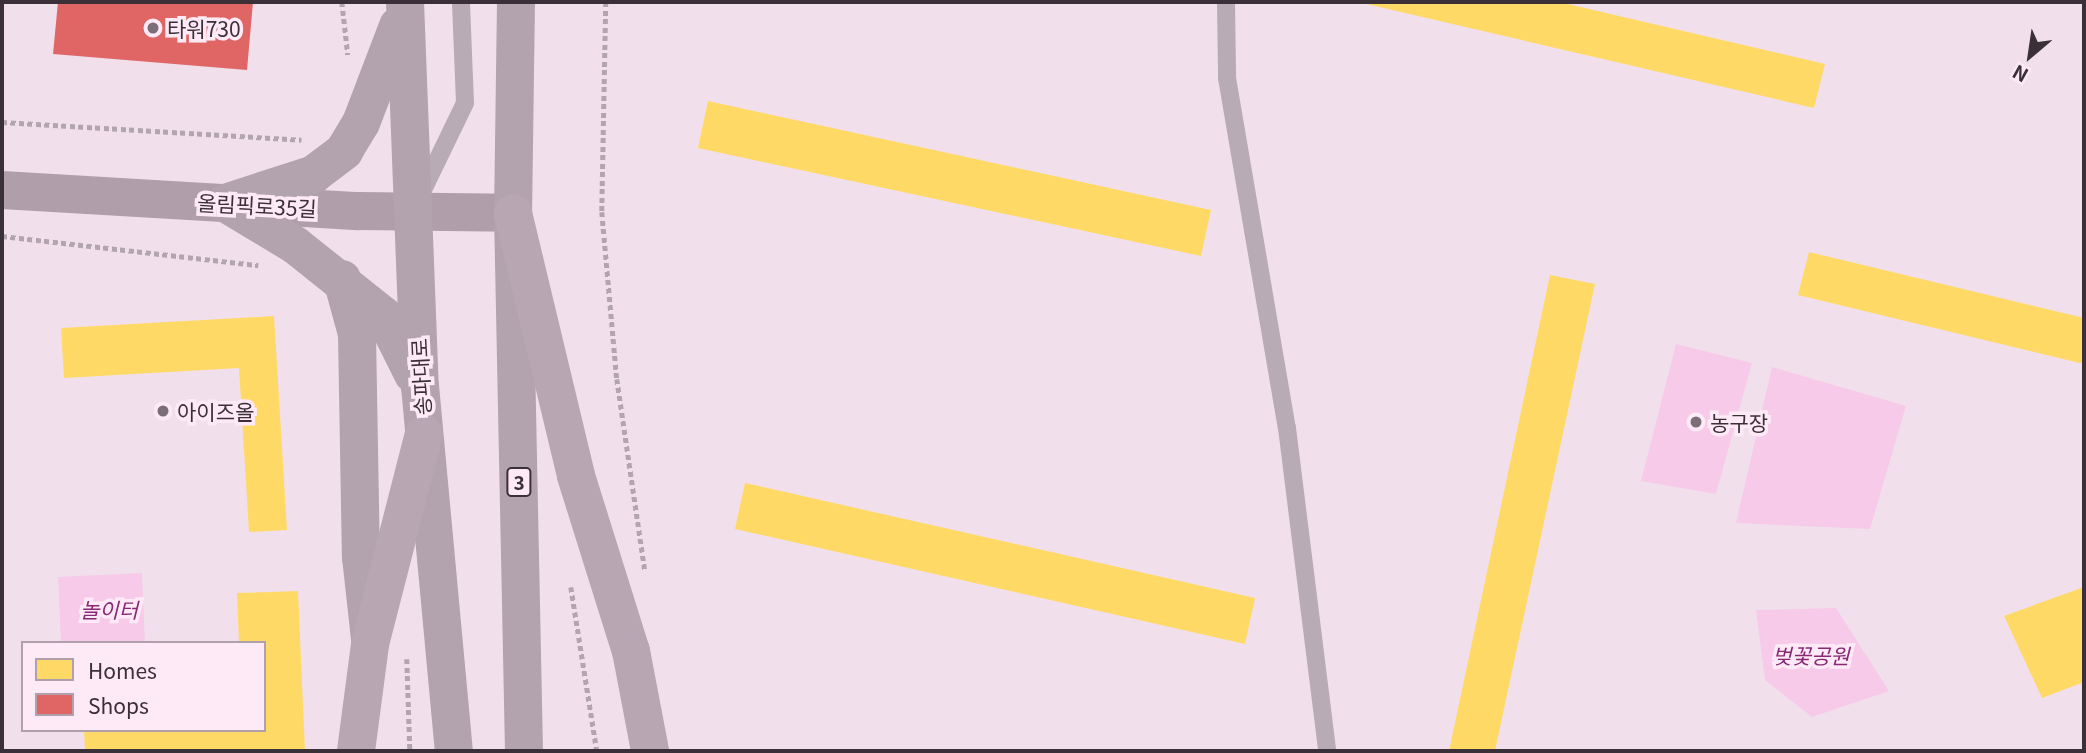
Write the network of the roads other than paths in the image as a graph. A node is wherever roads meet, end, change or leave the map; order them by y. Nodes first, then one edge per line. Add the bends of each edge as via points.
1 (461, 2) edge
2 (516, 2) edge
3 (1226, 2) edge
4 (405, 5) edge
5 (2, 190) edge
6 (225, 203) junction
7 (412, 211) junction
8 (513, 213) junction
9 (342, 279) junction
10 (420, 386) junction
11 (424, 434) junction
12 (370, 644) junction
13 (356, 751) edge
14 (454, 751) edge
15 (524, 751) edge
16 (650, 751) edge
17 (1327, 751) edge

1 - 7 lane via 465,103
2 - 8 main road, 3
3 - 17 lane via 1227,78 1287,428
4 - 6 main road via 361,123 344,151 314,174
4 - 7 main road, 송파대로
5 - 6 street, 올림픽로35길
6 - 7 street, 올림픽로35길
6 - 9 main road
7 - 8 street, 올림픽로35길
7 - 10 main road, 송파대로
8 - 15 main road, 3
8 - 16 highway via 576,476 631,651
9 - 10 main road via 384,316
9 - 12 main road via 358,334 361,557
10 - 11 main road, 송파대로
11 - 12 highway
11 - 14 main road, 송파대로
12 - 13 highway

